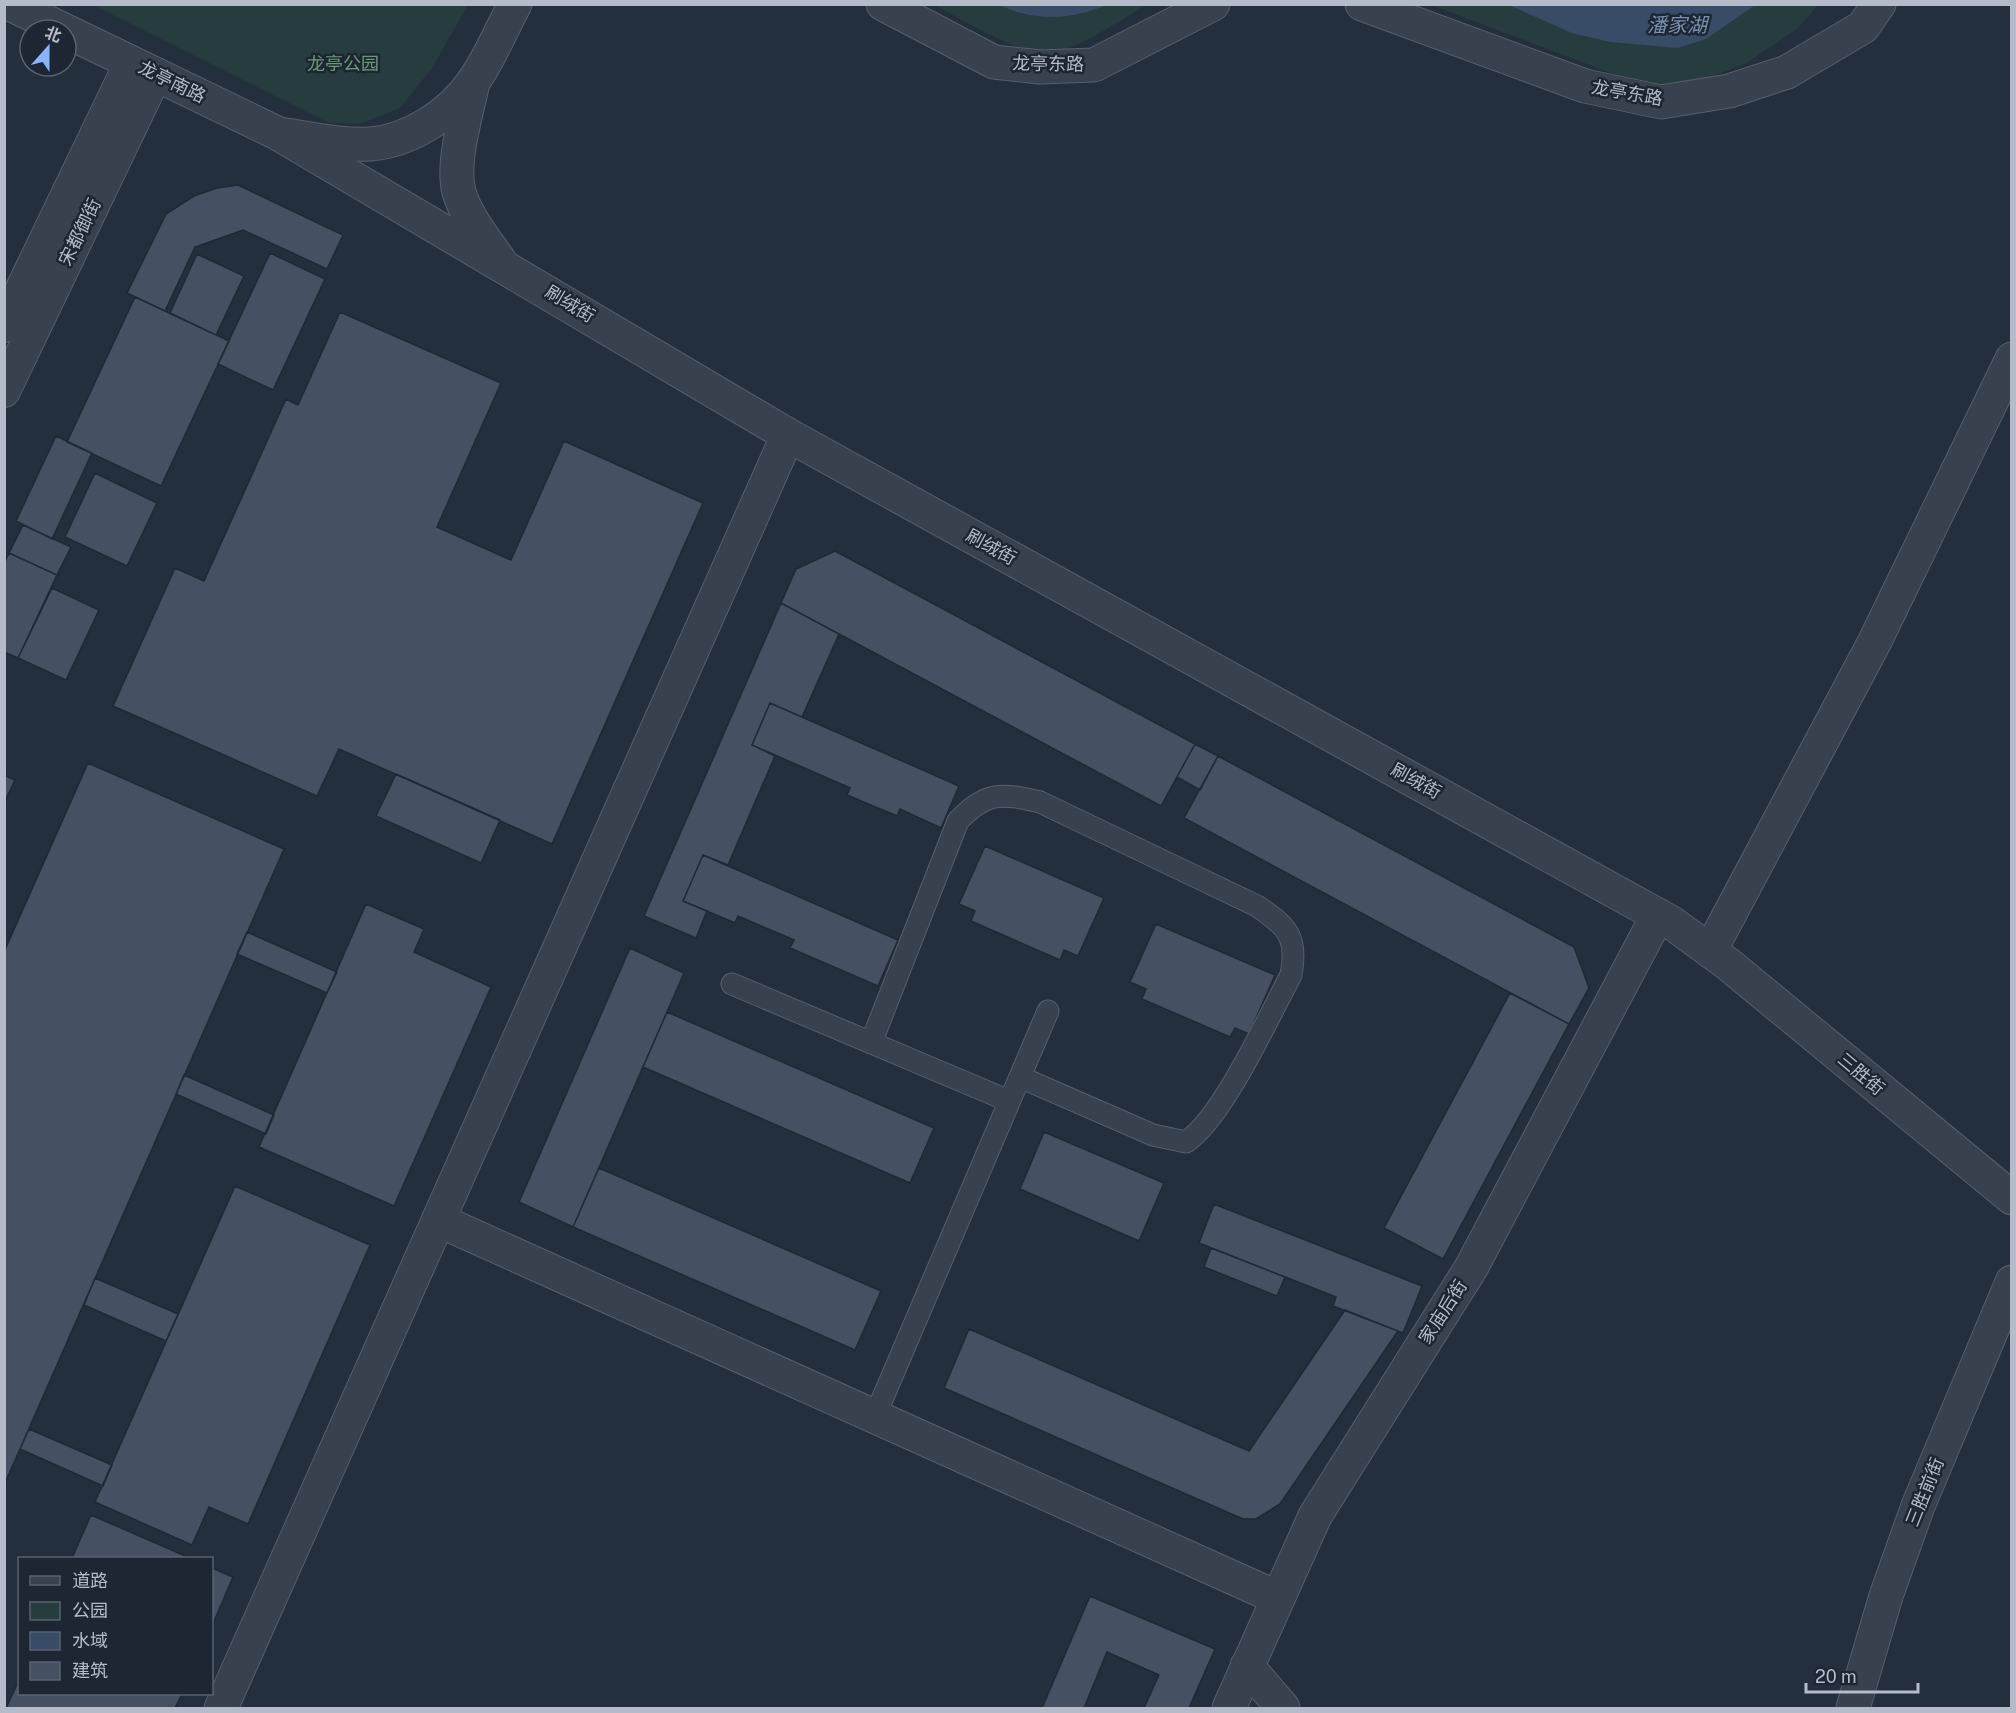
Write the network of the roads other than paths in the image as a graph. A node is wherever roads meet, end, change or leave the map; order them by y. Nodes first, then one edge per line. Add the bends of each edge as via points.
1 (10, 4) edge
2 (515, 4) edge
3 (883, 4) edge
4 (1213, 4) edge
5 (1362, 4) edge
6 (1880, 4) edge
7 (39, 18) edge
8 (78, 37) edge
9 (143, 68) junction
10 (473, 82) junction
11 (277, 133) junction
12 (501, 263) junction
13 (4, 326) edge
14 (2012, 359) edge
15 (4, 391) edge
16 (788, 435) junction
17 (1658, 915) junction
18 (1710, 951) junction
19 (732, 984) dead end
20 (1048, 1011) dead end
21 (871, 1043) junction
22 (1020, 1077) junction
23 (1009, 1101) junction
24 (2012, 1198) edge
25 (438, 1220) junction
26 (2012, 1282) edge
27 (875, 1416) junction
28 (1278, 1598) junction
29 (1247, 1666) junction
30 (221, 1708) edge
31 (1229, 1708) edge
32 (1283, 1708) edge
33 (1853, 1708) edge

1 - 7 street, 龙亭南路
2 - 10 street
3 - 4 street, 龙亭东路 via 994,62 1040,67 1094,65
5 - 6 street, 龙亭东路 via 1585,86 1661,102 1729,91 1787,72 1863,27
8 - 9 street, 龙亭南路
9 - 11 street, 龙亭南路
9 - 13 street, 宋都御街
9 - 15 street, 宋都御街
10 - 11 street via 442,115 398,138 372,144 342,144
10 - 12 street via 458,165 459,191 466,209
11 - 12 street, 刷绒街
12 - 16 street, 刷绒街
14 - 18 street via 1874,643
16 - 17 street, 刷绒街
16 - 25 street
17 - 18 street, 刷绒街
17 - 28 street, 家庙后街 via 1471,1268 1315,1516
18 - 24 street, 三胜街
19 - 21 lane
20 - 22 lane
21 - 22 lane via 958,821 988,797 1008,794 1040,802 1257,906 1273,916 1289,934 1295,952 1291,975 1220,1105 1199,1134 1186,1142 1153,1135
21 - 23 lane
22 - 23 lane
23 - 27 lane
25 - 27 street
25 - 30 street
26 - 33 street, 三胜前街 via 1918,1506
27 - 28 street
28 - 29 street, 家庙后街
29 - 31 street, 家庙后街
29 - 32 street

